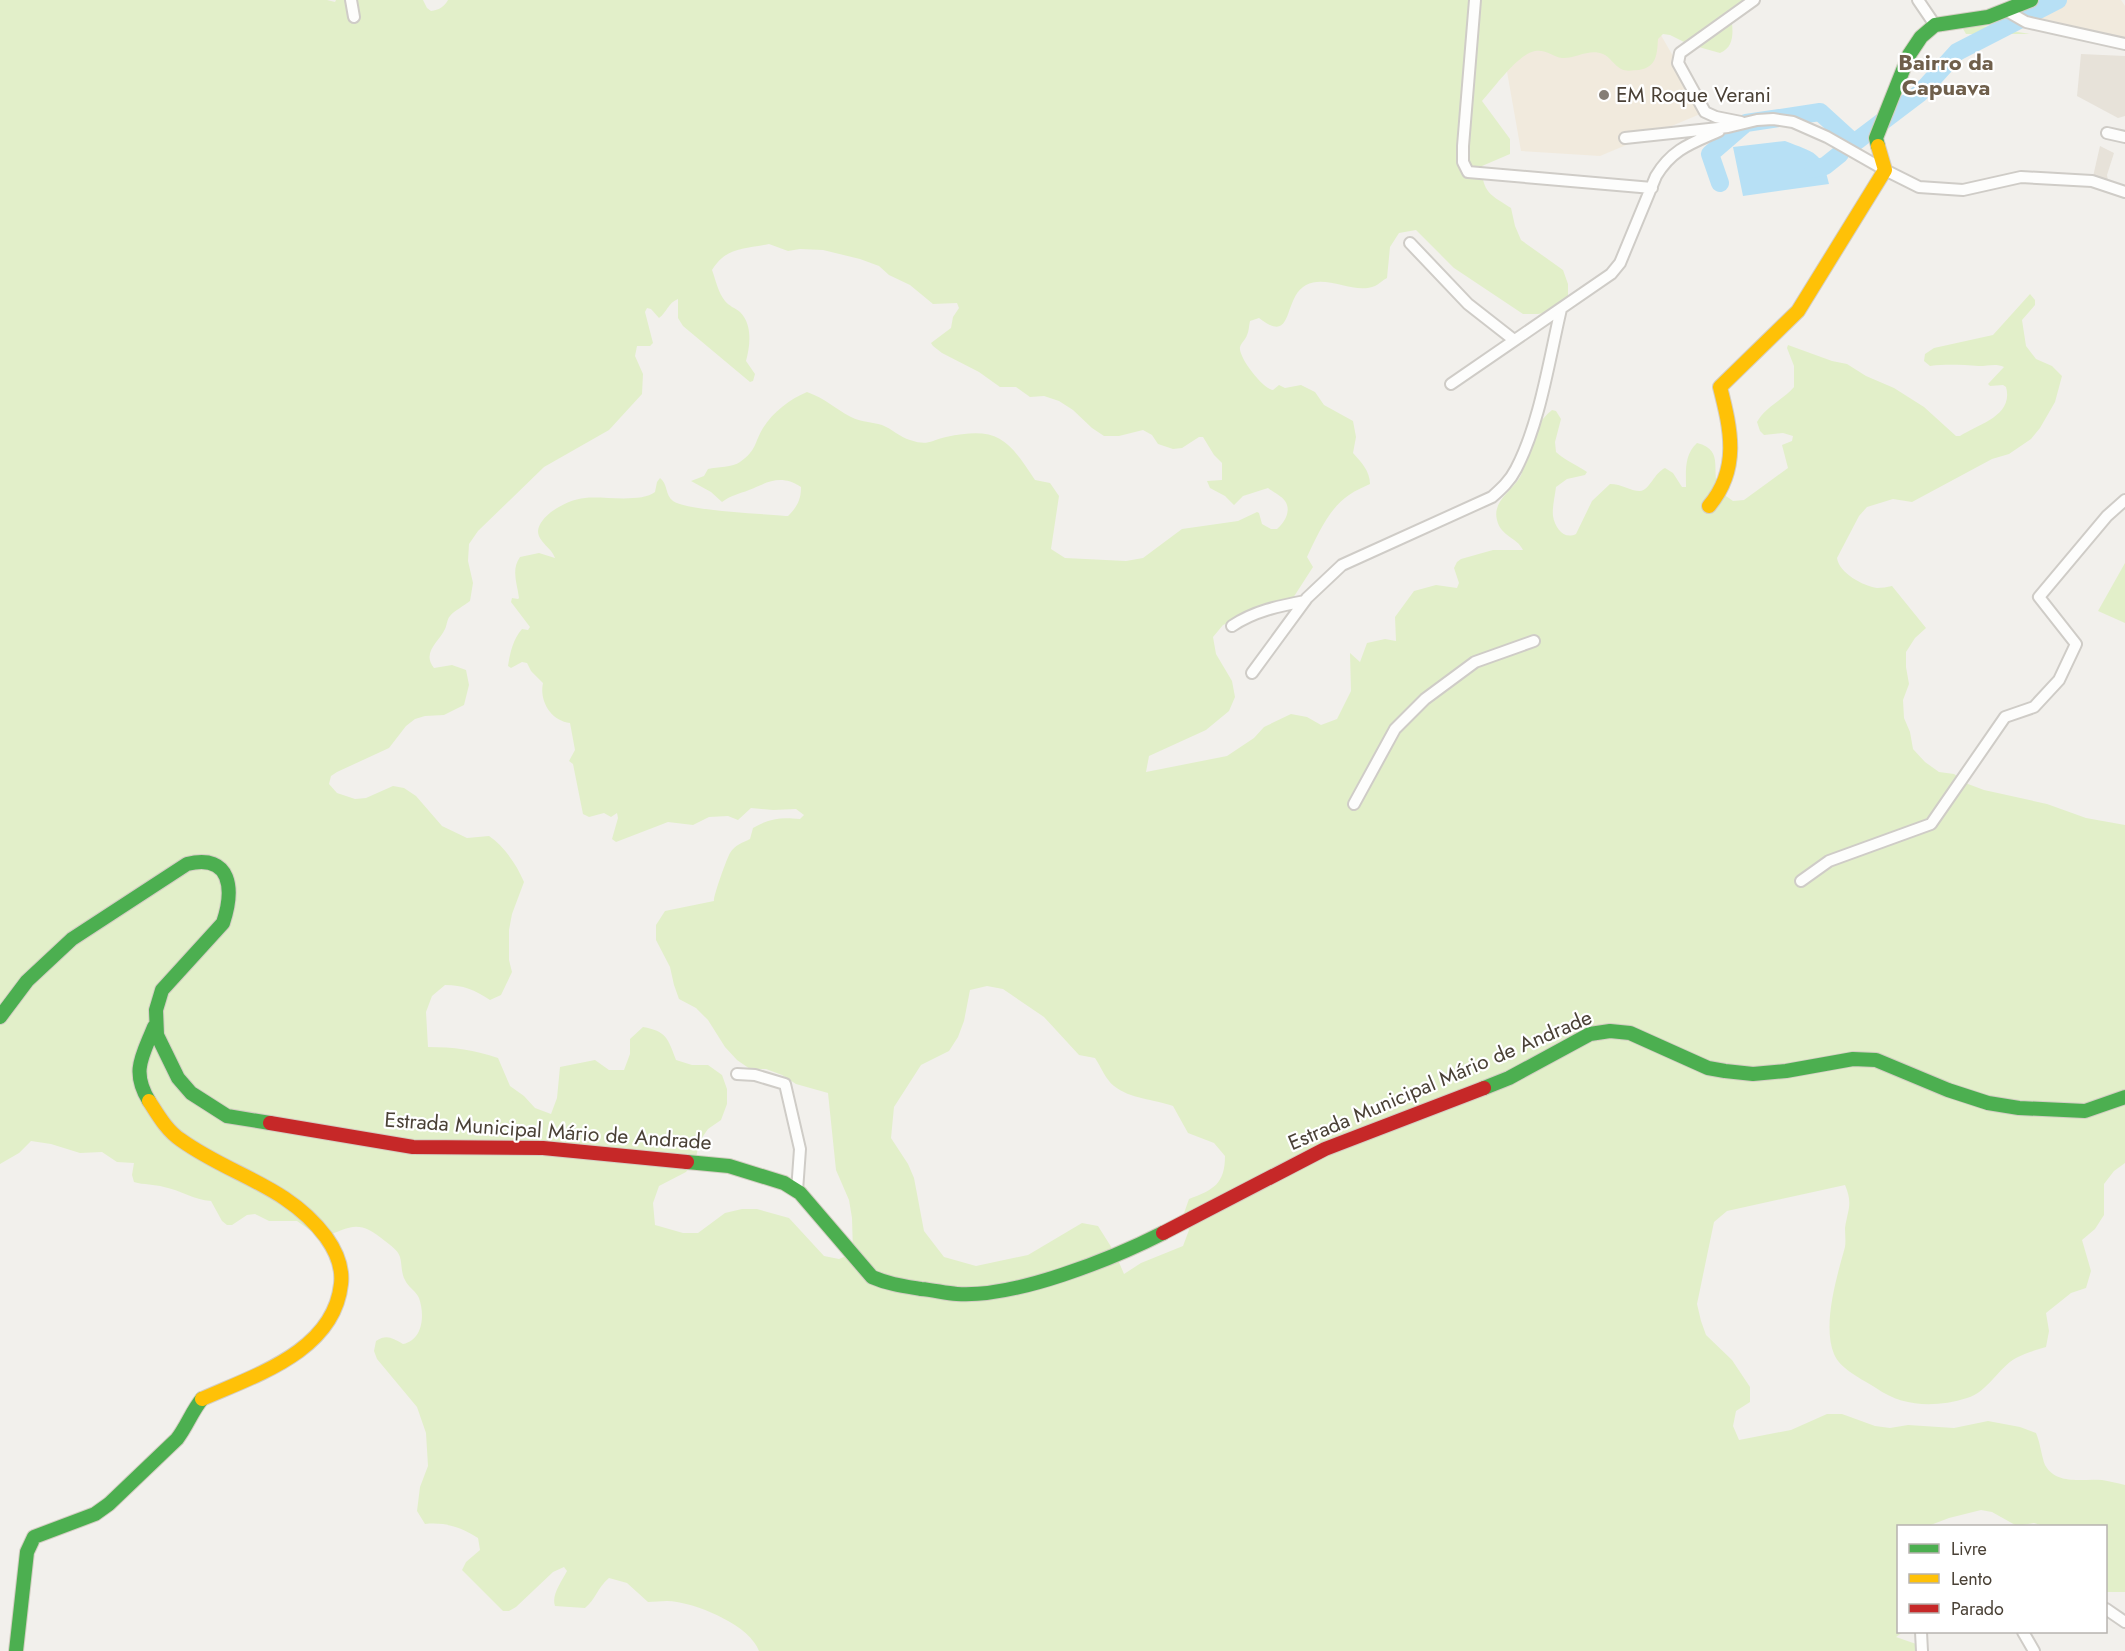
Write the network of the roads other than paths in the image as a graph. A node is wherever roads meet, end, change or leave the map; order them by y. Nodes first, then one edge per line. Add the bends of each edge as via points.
1 (351, 0) edge
2 (1475, 0) edge
3 (1754, 0) edge
4 (1918, 0) edge
5 (2031, 0) edge
6 (2005, 10) junction
7 (354, 17) dead end
8 (1935, 25) junction
9 (2125, 44) edge
10 (1746, 123) junction
11 (1728, 127) junction
12 (2108, 133) dead end
13 (2125, 137) edge
14 (1626, 138) dead end
15 (1885, 170) junction
16 (1652, 188) junction
17 (2125, 192) edge
18 (1410, 243) dead end
19 (1561, 309) junction
20 (1514, 340) junction
21 (1451, 384) dead end
22 (2125, 500) edge
23 (1709, 506) dead end
24 (1305, 601) junction
25 (1232, 626) dead end
26 (1534, 641) dead end
27 (1252, 673) dead end
28 (1354, 804) dead end
29 (1801, 881) dead end
30 (0, 1017) edge
31 (154, 1027) junction
32 (737, 1074) dead end
33 (2125, 1096) edge
34 (797, 1191) junction
35 (2107, 1609) edge
36 (2125, 1622) edge
37 (1922, 1633) edge
38 (2024, 1633) edge
39 (16, 1651) edge
40 (1922, 1651) edge
41 (2034, 1651) edge

1 - 7 street
2 - 16 street via 1465,105 1463,162 1468,172
3 - 10 street via 1680,53 1678,63 1705,112
4 - 8 street
5 - 6 street
6 - 8 street via 1988,17
6 - 9 street via 2026,22
8 - 15 street via 1909,55 1876,138
10 - 11 street
10 - 15 street via 1773,118 1793,123 1827,137
11 - 14 street
11 - 16 street via 1674,153 1662,166
12 - 13 street
15 - 17 street via 1918,187 1963,189 2021,177 2092,181
15 - 23 street via 1798,311 1720,387 1728,423 1729,464 1721,490
16 - 19 street via 1620,263 1611,274
18 - 20 street via 1468,304
19 - 20 street
19 - 24 street via 1531,434 1505,485 1492,497 1342,565
20 - 21 street
22 - 29 street via 2039,597 2076,644 2059,681 2034,707 2005,717 1931,824 1829,861
24 - 25 street via 1247,616
24 - 27 street
26 - 28 street via 1475,662 1425,699 1395,729
30 - 31 street via 27,981 72,939 187,864 207,860 225,873 228,912 223,923 162,990
31 - 34 street, Estrada Municipal Mário de Andrade via 182,1084 227,1116 413,1147 543,1148 729,1166 784,1183
31 - 39 street via 138,1075 159,1114 177,1138 282,1194 307,1214 334,1249 342,1269 343,1291 338,1307 314,1340 292,1356 202,1399 177,1439 109,1504 95,1514 34,1537 27,1552
32 - 34 street via 785,1084 800,1149
33 - 34 street, Estrada Municipal Mário de Andrade via 2085,1111 2019,1108 1948,1090 1876,1060 1853,1059 1753,1074 1708,1068 1630,1033 1600,1032 1509,1078 1325,1149 1145,1242 1009,1290 959,1294 888,1284 872,1277
35 - 36 street
37 - 40 street
38 - 41 street

